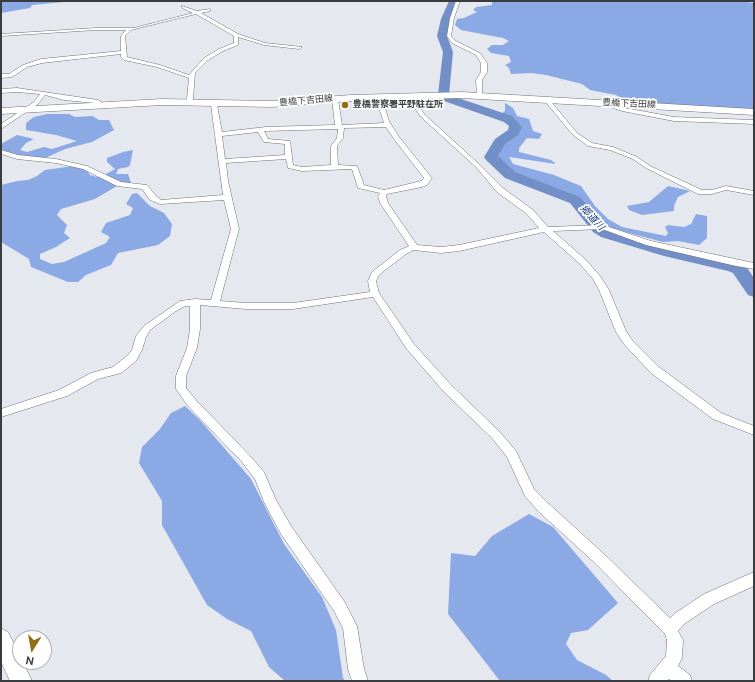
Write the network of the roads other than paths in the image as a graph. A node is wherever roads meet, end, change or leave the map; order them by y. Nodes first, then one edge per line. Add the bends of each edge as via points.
1 (458, 1) edge
2 (184, 7) dead end
3 (208, 10) dead end
4 (196, 13) junction
5 (130, 29) junction
6 (1, 35) edge
7 (236, 35) junction
8 (299, 47) dead end
9 (124, 52) junction
10 (1, 76) edge
11 (190, 77) junction
12 (1, 91) edge
13 (44, 93) junction
14 (409, 96) junction
15 (480, 96) junction
16 (375, 97) junction
17 (334, 99) junction
18 (546, 99) junction
19 (188, 102) junction
20 (216, 103) junction
21 (604, 103) junction
22 (99, 106) junction
23 (26, 110) junction
24 (1, 111) edge
25 (754, 112) edge
26 (754, 122) edge
27 (388, 124) junction
28 (1, 127) edge
29 (341, 127) junction
30 (260, 130) junction
31 (219, 134) junction
32 (1, 152) edge
33 (289, 157) junction
34 (222, 161) junction
35 (335, 167) junction
36 (384, 192) junction
37 (754, 193) edge
38 (228, 197) junction
39 (546, 230) junction
40 (414, 247) junction
41 (754, 266) edge
42 (375, 294) junction
43 (195, 302) junction
44 (215, 303) junction
45 (1, 414) edge
46 (754, 431) edge
47 (754, 579) edge
48 (670, 629) junction
49 (1, 639) edge
50 (668, 668) junction
51 (21, 681) edge
52 (360, 681) edge
53 (656, 681) edge
54 (684, 681) edge

1 - 15 street via 449,36 454,42 478,54 484,63 484,72 479,80
2 - 4 street
3 - 4 street
4 - 5 street
4 - 7 street
5 - 6 street
5 - 9 street via 123,36
7 - 8 street via 264,44
7 - 11 street via 236,44 206,59
9 - 10 street via 40,61 25,66 10,76
9 - 11 street via 126,59
11 - 19 street
12 - 13 street
13 - 22 street via 98,102
13 - 23 street via 40,100
14 - 15 main road, 豊橋下吉田線
14 - 16 main road, 豊橋下吉田線
14 - 39 street via 424,116 500,190 530,212
15 - 18 main road, 豊橋下吉田線
16 - 17 main road, 豊橋下吉田線
16 - 27 street
17 - 20 main road, 豊橋下吉田線 via 272,104
17 - 29 street via 338,125
18 - 21 main road, 豊橋下吉田線
18 - 37 street via 575,134 590,145 611,148 635,158 700,192 726,188
19 - 20 main road, 豊橋下吉田線
19 - 22 main road, 豊橋下吉田線
20 - 31 street via 214,105
21 - 25 main road, 豊橋下吉田線
21 - 26 street via 624,110 674,119
22 - 23 main road, 豊橋下吉田線
23 - 24 main road, 豊橋下吉田線
23 - 28 street
27 - 29 street
27 - 36 street via 428,178 419,185
29 - 30 street
29 - 35 street via 340,138 334,146
30 - 31 street
30 - 33 street via 266,141 288,142
31 - 34 street
32 - 38 street via 17,157 85,167 120,184 144,187 160,202
33 - 34 street
33 - 35 street via 290,167
34 - 38 street
35 - 36 street via 355,167 361,186
36 - 40 street via 384,203
38 - 44 street via 233,215 234,237
39 - 40 street via 459,248 441,250
39 - 41 street via 596,227 656,244
39 - 46 street via 583,262 597,278 628,342 655,370 717,416
40 - 42 street via 403,252 375,274 372,281
42 - 44 street via 293,306
42 - 48 street via 410,346 448,390 496,435 512,454 529,492
43 - 44 street
43 - 45 street via 183,303 173,308 147,328 132,358 117,370 95,376 63,393
43 - 52 street via 192,348 181,376 181,389 260,476 270,502 286,530 350,626
47 - 48 street via 709,599 679,619
48 - 50 street via 675,640 674,658
49 - 51 street
50 - 53 street
50 - 54 street

